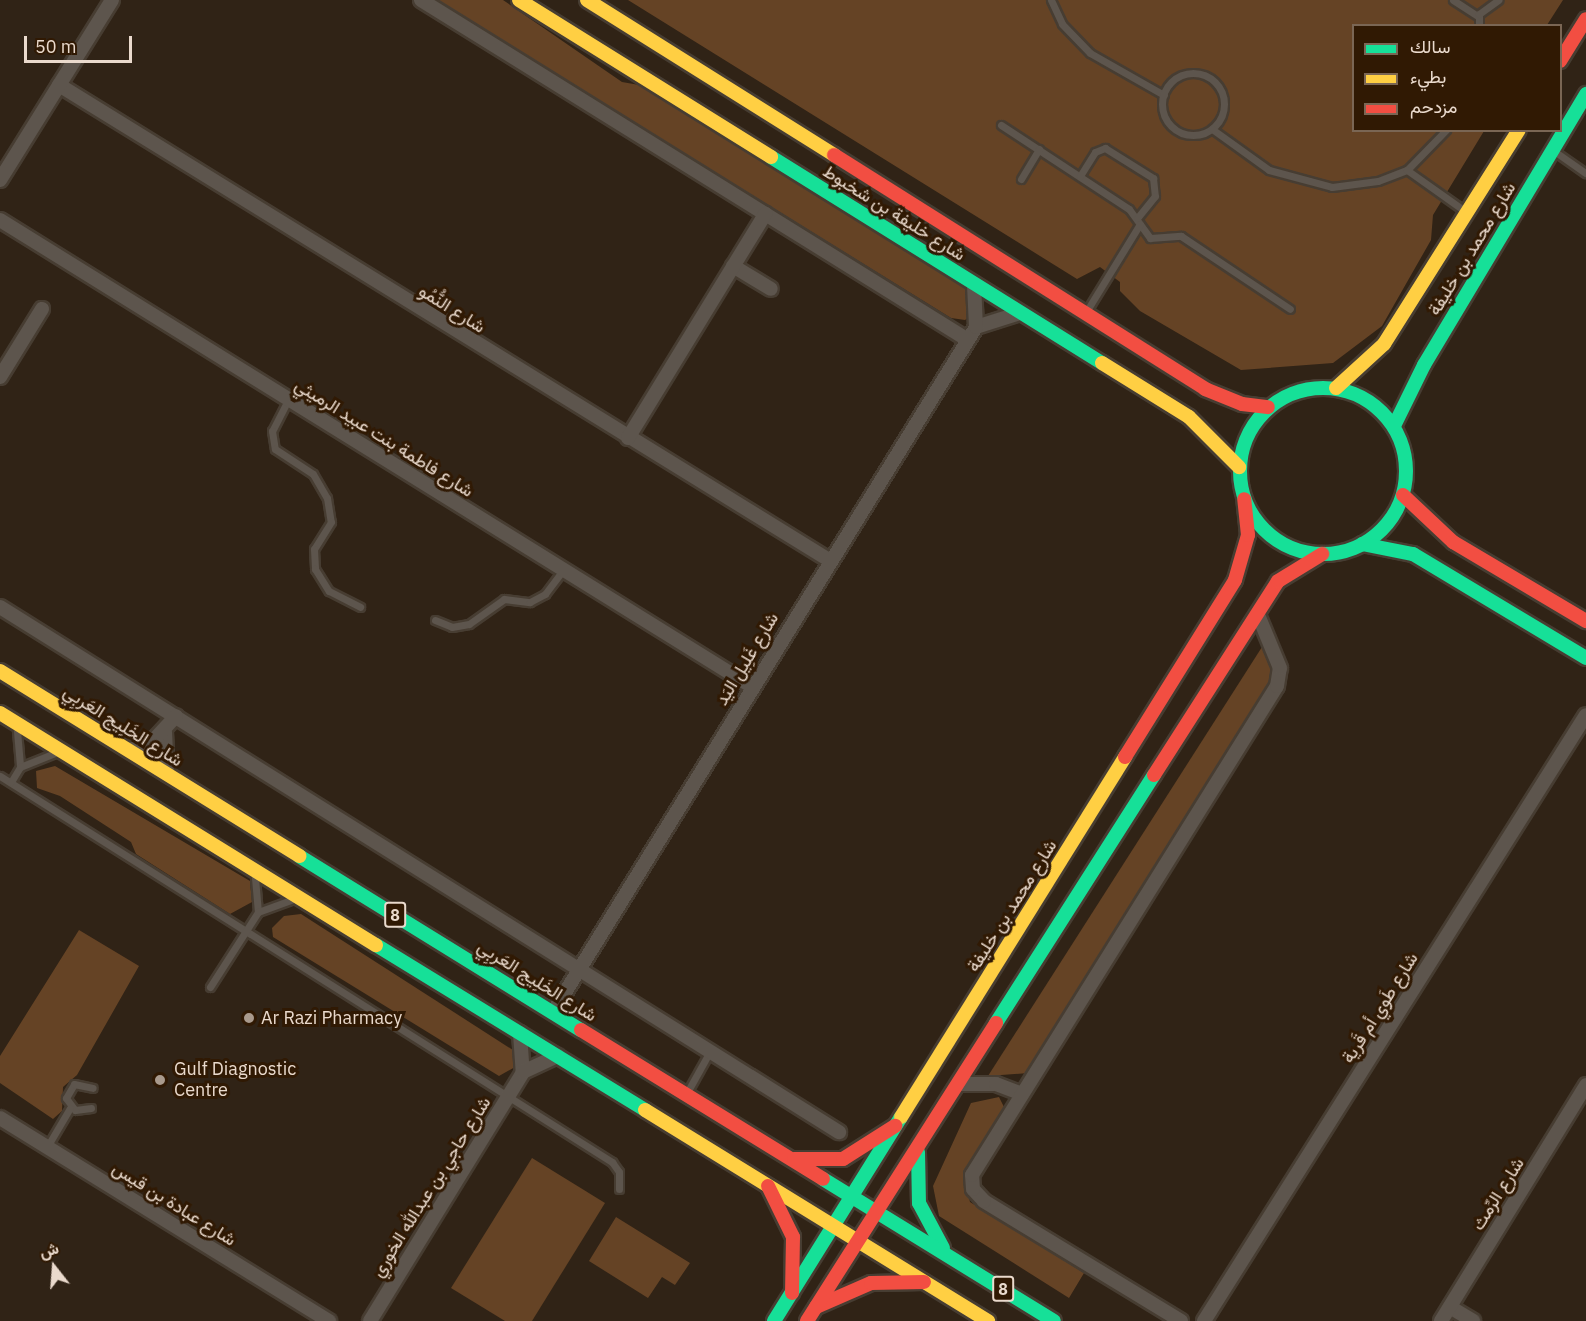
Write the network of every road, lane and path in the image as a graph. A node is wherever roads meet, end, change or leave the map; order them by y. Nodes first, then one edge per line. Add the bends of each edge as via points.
1 (112, 0) edge
2 (421, 0) edge
3 (519, 0) edge
4 (587, 0) edge
5 (1051, 0) edge
6 (1453, 0) edge
7 (1498, 0) edge
8 (1478, 16) junction
9 (1586, 19) edge
10 (1479, 24) edge
11 (1562, 59) edge
12 (59, 85) junction
13 (1586, 94) edge
14 (1164, 95) junction
15 (1001, 125) dead end
16 (1212, 129) junction
17 (1444, 132) edge
18 (1518, 132) edge
19 (1039, 149) junction
20 (1552, 150) junction
21 (1407, 170) junction
22 (1586, 173) edge
23 (1080, 176) junction
24 (1021, 179) dead end
25 (0, 180) edge
26 (765, 214) junction
27 (1468, 214) junction
28 (0, 220) edge
29 (1139, 221) junction
30 (733, 266) junction
31 (974, 284) junction
32 (771, 289) dead end
33 (42, 309) dead end
34 (1290, 309) dead end
35 (1017, 314) junction
36 (1084, 314) junction
37 (976, 327) junction
38 (968, 340) junction
39 (0, 377) edge
40 (1336, 388) junction
41 (288, 400) junction
42 (1268, 407) junction
43 (1394, 426) junction
44 (628, 438) junction
45 (1239, 467) junction
46 (1403, 495) junction
47 (1244, 499) junction
48 (1362, 544) junction
49 (1322, 554) junction
50 (829, 560) junction
51 (563, 570) junction
52 (0, 607) edge
53 (360, 607) dead end
54 (1258, 615) junction
55 (435, 620) dead end
56 (1586, 621) edge
57 (1586, 658) edge
58 (0, 671) edge
59 (751, 686) junction
60 (0, 712) edge
61 (1586, 715) edge
62 (176, 716) junction
63 (15, 722) junction
64 (165, 732) junction
65 (129, 750) junction
66 (63, 751) junction
67 (20, 767) junction
68 (167, 774) junction
69 (0, 776) edge
70 (11, 782) junction
71 (252, 867) junction
72 (302, 898) junction
73 (258, 912) junction
74 (245, 933) junction
75 (582, 967) junction
76 (210, 987) dead end
77 (553, 1012) junction
78 (519, 1031) junction
79 (709, 1053) junction
80 (559, 1056) junction
81 (523, 1072) junction
82 (961, 1084) junction
83 (1586, 1085) edge
84 (93, 1088) dead end
85 (686, 1094) junction
86 (1022, 1094) junction
87 (507, 1098) junction
88 (70, 1108) junction
89 (91, 1108) dead end
90 (0, 1118) edge
91 (895, 1126) junction
92 (839, 1132) dead end
93 (47, 1147) junction
94 (918, 1152) junction
95 (790, 1158) junction
96 (767, 1183) junction
97 (619, 1189) dead end
98 (852, 1196) junction
99 (876, 1211) junction
100 (835, 1225) junction
101 (858, 1240) junction
102 (951, 1257) junction
103 (924, 1282) junction
104 (792, 1293) junction
105 (816, 1307) junction
106 (1450, 1307) junction
107 (329, 1321) edge
108 (370, 1321) edge
109 (774, 1321) edge
110 (807, 1321) edge
111 (988, 1321) edge
112 (1054, 1321) edge
113 (1181, 1321) edge
114 (1204, 1321) edge
115 (1441, 1321) edge
116 (1473, 1321) edge

1 - 12 street
2 - 26 street
3 - 31 main road, شارع خليفة بن شخبوط
4 - 36 main road, شارع خليفة بن شخبوط
5 - 14 lane via 1062,24 1090,53
6 - 8 lane
7 - 8 lane
8 - 10 lane
9 - 11 main road
12 - 25 street
12 - 44 street, شارع النُّمُو
13 - 20 main road, شارع محمد بن خليفة
14 - 16 lane via 1163,111 1176,130 1198,135
14 - 16 lane via 1185,75 1214,81 1224,102
15 - 19 lane
16 - 21 lane via 1269,170 1300,182 1355,186
17 - 21 lane
18 - 27 main road, شارع محمد بن خليفة
19 - 23 lane
19 - 24 lane
20 - 22 lane
20 - 43 main road, شارع محمد بن خليفة via 1424,365
21 - 27 lane
23 - 29 lane
23 - 29 lane via 1095,152 1105,148 1153,178 1155,196
26 - 30 street
26 - 38 street
27 - 40 main road, شارع محمد بن خليفة via 1384,344
28 - 41 street, شارع فاطمة بنت عبيد الرميثي
29 - 34 lane via 1153,239 1181,236
29 - 36 lane
30 - 32 street
30 - 44 street
31 - 35 main road, شارع خليفة بن شخبوط
31 - 37 street
33 - 39 street
35 - 37 street
35 - 45 main road, شارع خليفة بن شخبوط via 1189,417
36 - 42 main road, شارع خليفة بن شخبوط via 1217,395
37 - 38 street, شارع غَلِيل اليَد
38 - 50 street, شارع غَلِيل اليَد
40 - 42 main road via 1304,390
40 - 43 main road via 1359,395
41 - 51 street, شارع فاطمة بنت عبيد الرميثي
41 - 53 lane via 272,431 275,449 314,474 327,498 332,522 314,549 315,569 329,591
42 - 45 main road via 1253,424
43 - 46 main road via 1403,448
44 - 50 street, شارع النُّمُو
45 - 47 main road
46 - 48 main road via 1394,515
46 - 56 main road via 1453,542
47 - 49 main road via 1274,539
47 - 91 main road, شارع محمد بن خليفة via 1248,535 1235,580
48 - 49 main road
48 - 57 main road via 1413,554
49 - 54 main road via 1278,581
50 - 59 street, شارع غَلِيل اليَد
51 - 55 lane via 544,594 530,602 504,599 469,624 452,627
51 - 59 street, شارع فاطمة بنت عبيد الرميثي
52 - 62 street
54 - 82 main road
54 - 86 street via 1280,668 1277,686
58 - 65 main road, شارع الخَلِيج العَربِي / 8
59 - 75 street, شارع غَلِيل اليَد
60 - 63 main road, 8
61 - 114 street, شارع طَوي أم قَرية
62 - 64 street
62 - 75 street
63 - 66 main road, 8
63 - 67 lane
64 - 65 street
64 - 68 street
65 - 68 main road, شارع الخَلِيج العَربِي / 8
66 - 67 lane
66 - 71 main road, 8
67 - 70 lane
68 - 77 main road, شارع الخَلِيج العَربِي / 8
69 - 70 lane
70 - 74 lane
71 - 72 main road, 8
71 - 73 lane
72 - 73 lane
72 - 78 main road, 8
73 - 74 lane
74 - 76 lane
74 - 87 lane
75 - 77 street, شارع غَلِيل اليَد
75 - 79 street
77 - 85 main road, شارع الخَلِيج العَربِي / 8
78 - 80 main road, 8
78 - 81 street
79 - 85 lane
79 - 92 street
80 - 81 street
80 - 96 main road, 8
81 - 87 street, شارع حاجي بن عبدالله الخوري
82 - 86 street via 996,1084
82 - 94 main road
83 - 106 street, شارع الرِّمث
84 - 88 lane via 84,1083 69,1088
85 - 95 main road, شارع الخَلِيج العَربِي / 8
86 - 113 street via 972,1175 974,1189 984,1201
87 - 97 lane via 612,1162 621,1178
87 - 108 street, شارع حاجي بن عبدالله الخوري
88 - 89 lane
88 - 93 lane
90 - 93 street, شارع عبادة بن قيس
91 - 95 main road via 843,1159
91 - 98 main road, شارع محمد بن خليفة
93 - 107 street, شارع عبادة بن قيس
94 - 99 main road
94 - 102 main road via 919,1203 931,1233
95 - 98 main road, شارع الخَلِيج العَربِي / 8
96 - 100 main road, 8
96 - 104 main road via 793,1237
98 - 99 main road, شارع الخَلِيج العَربِي / 8
98 - 100 main road, شارع محمد بن خليفة
99 - 101 main road
99 - 102 main road, شارع الخَلِيج العَربِي / 8
100 - 101 main road, 8
100 - 104 main road, شارع محمد بن خليفة
101 - 103 main road, 8
101 - 105 main road
102 - 112 main road, شارع الخَلِيج العَربِي / 8
103 - 105 main road via 871,1283
103 - 111 main road, 8
104 - 109 main road, شارع محمد بن خليفة
105 - 110 main road
106 - 115 street, شارع الرِّمث
106 - 116 street

